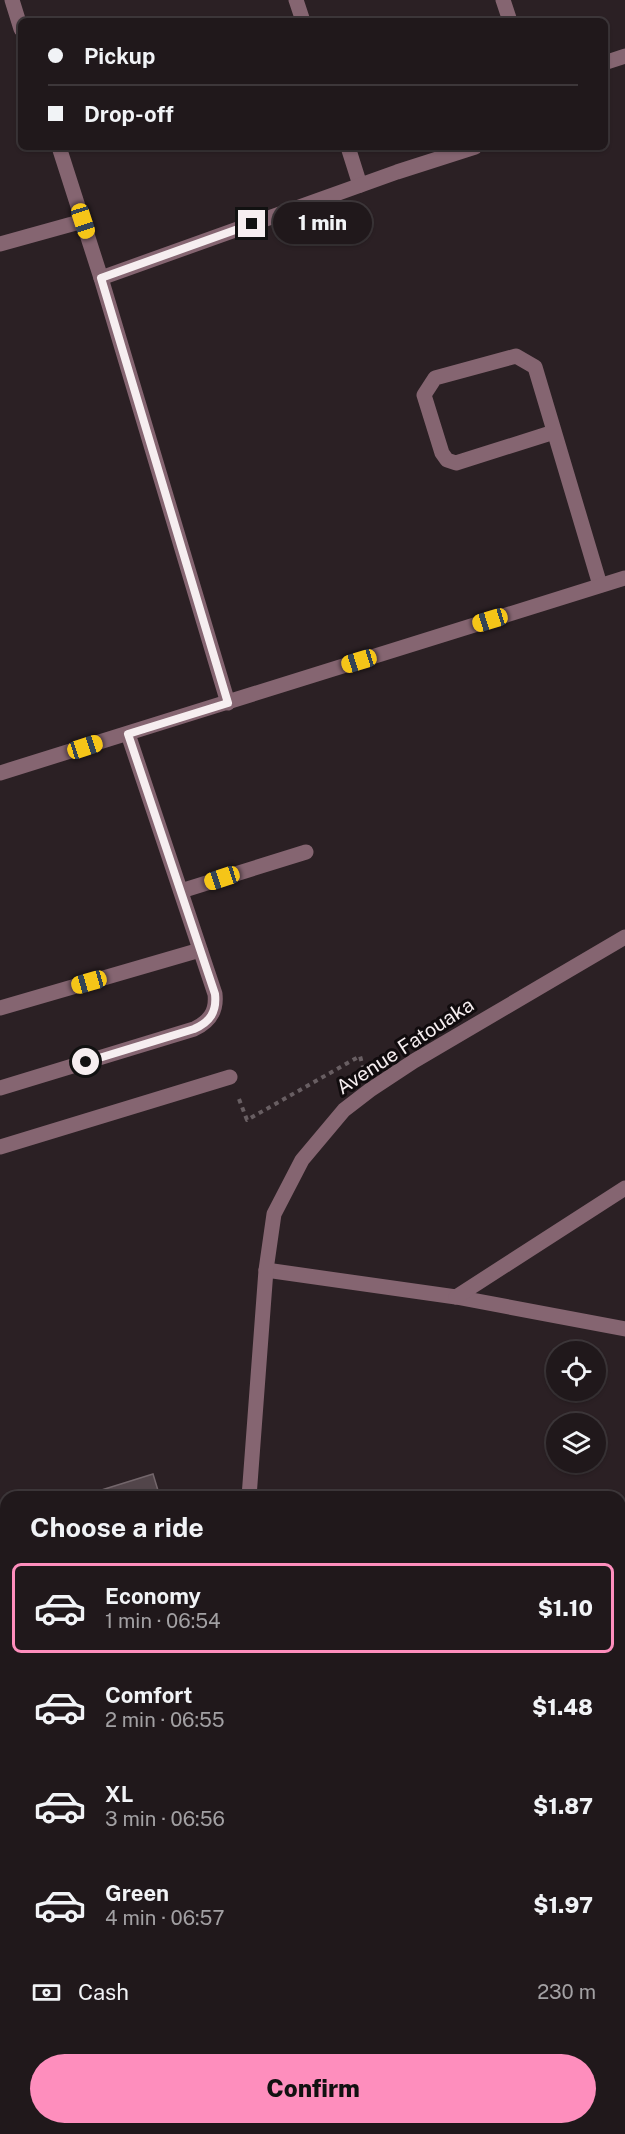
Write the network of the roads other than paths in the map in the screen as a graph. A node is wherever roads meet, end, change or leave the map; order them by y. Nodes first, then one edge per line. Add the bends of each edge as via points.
1 (12, 0) edge
2 (297, 0) edge
3 (503, 0) edge
4 (302, 18) edge
5 (509, 18) edge
6 (18, 19) edge
7 (625, 57) edge
8 (608, 62) edge
9 (60, 150) edge
10 (349, 150) edge
11 (466, 150) edge
12 (360, 185) junction
13 (83, 221) junction
14 (0, 244) edge
15 (101, 278) junction
16 (554, 432) junction
17 (625, 578) edge
18 (600, 585) junction
19 (228, 703) junction
20 (128, 734) junction
21 (0, 773) edge
22 (306, 852) dead end
23 (181, 891) junction
24 (625, 937) edge
25 (200, 951) junction
26 (0, 1008) edge
27 (230, 1077) dead end
28 (0, 1088) edge
29 (0, 1147) edge
30 (625, 1188) edge
31 (266, 1270) junction
32 (456, 1297) junction
33 (625, 1329) edge
34 (249, 1491) edge

1 - 6 street
2 - 4 street
3 - 5 street
7 - 8 street
9 - 13 street
10 - 12 street
11 - 12 street
12 - 15 street
13 - 14 street
13 - 15 street
15 - 19 street
16 - 16 street via 535,367 516,356 435,378 424,395 447,460 456,462
16 - 18 street
17 - 18 street
18 - 19 street
19 - 20 street
20 - 21 street
20 - 23 street
22 - 23 street
23 - 25 street
24 - 31 street, Avenue Fatouaka via 414,1061 344,1110 302,1160 274,1214
25 - 26 street
25 - 28 street via 216,1002 207,1023
27 - 29 street
30 - 32 street
31 - 32 street
31 - 34 street, Avenue Fatouaka
32 - 33 street

